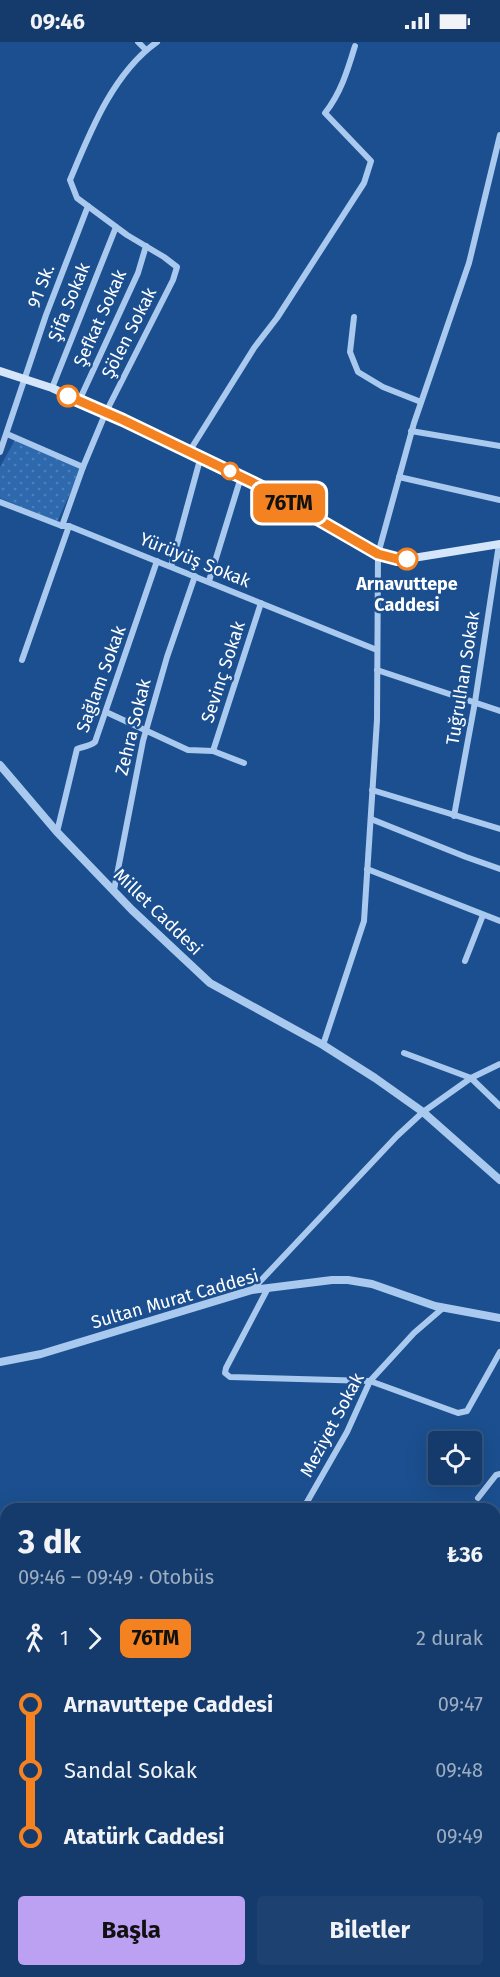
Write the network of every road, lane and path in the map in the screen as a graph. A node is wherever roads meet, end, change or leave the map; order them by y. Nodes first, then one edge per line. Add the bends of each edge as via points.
1 (138, 42) edge
2 (157, 42) edge
3 (355, 46) dead end
4 (146, 50) junction
5 (500, 135) edge
6 (87, 206) junction
7 (116, 227) junction
8 (146, 246) junction
9 (354, 317) dead end
10 (0, 370) edge
11 (25, 378) junction
12 (52, 388) junction
13 (79, 401) junction
14 (421, 402) junction
15 (106, 412) junction
16 (411, 431) junction
17 (7, 434) junction
18 (500, 446) edge
19 (0, 452) edge
20 (189, 452) junction
21 (201, 456) junction
22 (83, 467) junction
23 (241, 477) junction
24 (399, 477) junction
25 (500, 500) edge
26 (0, 502) edge
27 (65, 526) junction
28 (499, 544) edge
29 (378, 554) junction
30 (157, 561) junction
31 (171, 566) junction
32 (195, 576) junction
33 (209, 581) junction
34 (261, 603) junction
35 (377, 650) junction
36 (22, 660) dead end
37 (377, 670) junction
38 (475, 702) junction
39 (500, 711) edge
40 (106, 712) junction
41 (146, 731) junction
42 (213, 751) junction
43 (244, 763) dead end
44 (0, 765) edge
45 (372, 790) junction
46 (454, 816) junction
47 (370, 819) junction
48 (500, 829) edge
49 (57, 832) junction
50 (500, 868) edge
51 (367, 869) junction
52 (114, 890) junction
53 (483, 915) junction
54 (500, 921) edge
55 (465, 961) dead end
56 (323, 1045) junction
57 (404, 1053) dead end
58 (500, 1064) edge
59 (471, 1078) junction
60 (500, 1106) edge
61 (423, 1112) junction
62 (500, 1180) edge
63 (268, 1288) junction
64 (252, 1290) junction
65 (443, 1308) junction
66 (500, 1318) edge
67 (500, 1352) edge
68 (0, 1362) edge
69 (370, 1381) junction
70 (500, 1474) edge
71 (478, 1498) dead end
72 (306, 1503) edge

1 - 4 street
2 - 4 street
3 - 20 street via 347,72 325,113 371,161 364,183
4 - 6 street via 118,83 70,180 77,198
5 - 14 street via 469,263
6 - 7 street
6 - 11 street, 91 Sk.
7 - 8 street
7 - 12 street, Şifa Sokak
8 - 13 street, Şefkat Sokak via 138,273
8 - 15 street, Şölen Sokak via 177,267
9 - 14 street via 350,352 358,372
10 - 11 main road
11 - 12 main road
11 - 17 street, 91 Sk.
12 - 13 main road
13 - 15 main road
14 - 16 street
15 - 20 main road
15 - 22 street, Şölen Sokak
16 - 18 street
16 - 24 street
17 - 19 street, 91 Sk.
17 - 22 street
20 - 21 main road
21 - 23 main road
21 - 31 street
22 - 27 street, Şölen Sokak
23 - 29 main road
23 - 33 street
24 - 25 street
24 - 29 street
26 - 27 street, Yürüyüş Sokak
27 - 30 street, Yürüyüş Sokak
27 - 36 street, Şölen Sokak
28 - 29 main road via 407,559
28 - 38 street, Tuğrulhan Sokak
29 - 35 street
30 - 31 street, Yürüyüş Sokak
30 - 40 street, Sağlam Sokak
31 - 32 street, Yürüyüş Sokak
32 - 33 street, Yürüyüş Sokak
32 - 41 street, Zehra Sokak
33 - 34 street, Yürüyüş Sokak
34 - 35 street, Yürüyüş Sokak
34 - 42 street, Sevinç Sokak
35 - 37 street
37 - 38 street
37 - 45 street
38 - 39 street
38 - 46 street, Tuğrulhan Sokak
40 - 41 street
40 - 49 street, Sağlam Sokak via 95,742 77,749
41 - 42 street via 188,750
41 - 52 street, Zehra Sokak
42 - 43 street
44 - 49 street, Millet Caddesi
45 - 46 street
45 - 47 street
46 - 48 street
47 - 50 street
47 - 51 street
49 - 52 street, Millet Caddesi
51 - 53 street
51 - 56 street via 364,921
52 - 56 street, Millet Caddesi via 210,983
53 - 54 street
53 - 55 street
56 - 61 street, Millet Caddesi
57 - 59 street
58 - 59 street
59 - 60 street
59 - 61 street
61 - 62 street, Millet Caddesi
61 - 64 street
63 - 64 street, Sultan Murat Caddesi
63 - 65 street, Sultan Murat Caddesi via 348,1280
63 - 69 street via 225,1373 237,1378
64 - 68 street, Sultan Murat Caddesi via 41,1354
65 - 66 street, Sultan Murat Caddesi
65 - 69 street, Meziyet Sokak
67 - 69 street via 467,1411 458,1413
69 - 72 street, Meziyet Sokak via 347,1432
70 - 71 street

